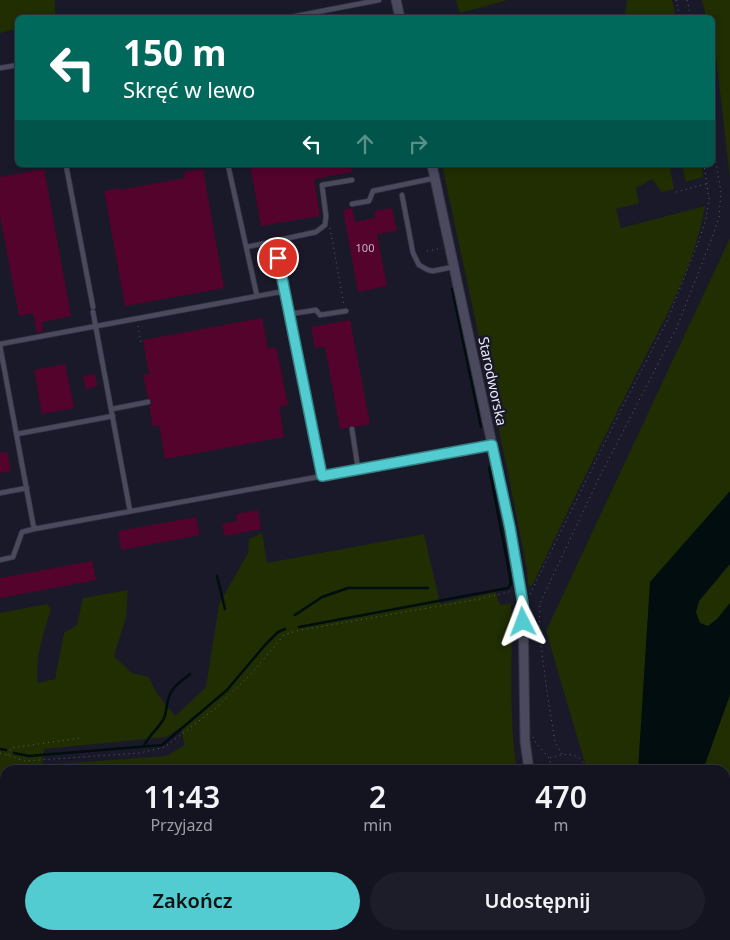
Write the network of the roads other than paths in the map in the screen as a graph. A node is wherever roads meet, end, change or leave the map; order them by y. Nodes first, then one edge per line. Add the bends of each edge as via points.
1 (379, 0) edge
2 (396, 0) edge
3 (302, 15) edge
4 (399, 15) edge
5 (15, 66) edge
6 (0, 68) edge
7 (66, 167) edge
8 (228, 167) edge
9 (432, 167) edge
10 (435, 178) junction
11 (352, 180) dead end
12 (402, 195) dead end
13 (352, 204) dead end
14 (275, 242) junction
15 (247, 247) junction
16 (453, 267) junction
17 (285, 291) junction
18 (257, 296) junction
19 (346, 310) road end
20 (290, 314) junction
21 (96, 326) junction
22 (0, 345) edge
23 (148, 402) dead end
24 (112, 409) junction
25 (113, 416) junction
26 (352, 429) dead end
27 (17, 434) junction
28 (492, 445) junction
29 (358, 470) junction
30 (322, 476) junction
31 (27, 488) junction
32 (0, 493) edge
33 (130, 511) junction
34 (34, 528) junction
35 (0, 560) edge
36 (528, 765) edge

1 - 3 lane
2 - 4 street
5 - 6 lane
7 - 21 lane
8 - 15 lane
9 - 10 street, Starodworska
10 - 13 lane via 373,191 369,201
10 - 16 street, Starodworska
11 - 14 lane via 322,185 325,225 316,232
12 - 16 lane via 419,265 433,271
14 - 15 lane
14 - 17 lane
15 - 18 lane
16 - 28 street, Starodworska
17 - 18 lane
17 - 20 lane
18 - 21 lane
19 - 20 lane via 320,315 316,310
20 - 30 lane
21 - 22 lane
21 - 24 lane
22 - 27 lane
23 - 24 lane
24 - 25 lane
25 - 27 lane
25 - 33 lane
26 - 29 lane
27 - 31 lane
28 - 29 lane
28 - 36 street, Starodworska via 523,604
29 - 30 lane
30 - 33 lane
31 - 32 lane
31 - 34 lane
33 - 34 lane
34 - 35 lane via 22,532 12,557

